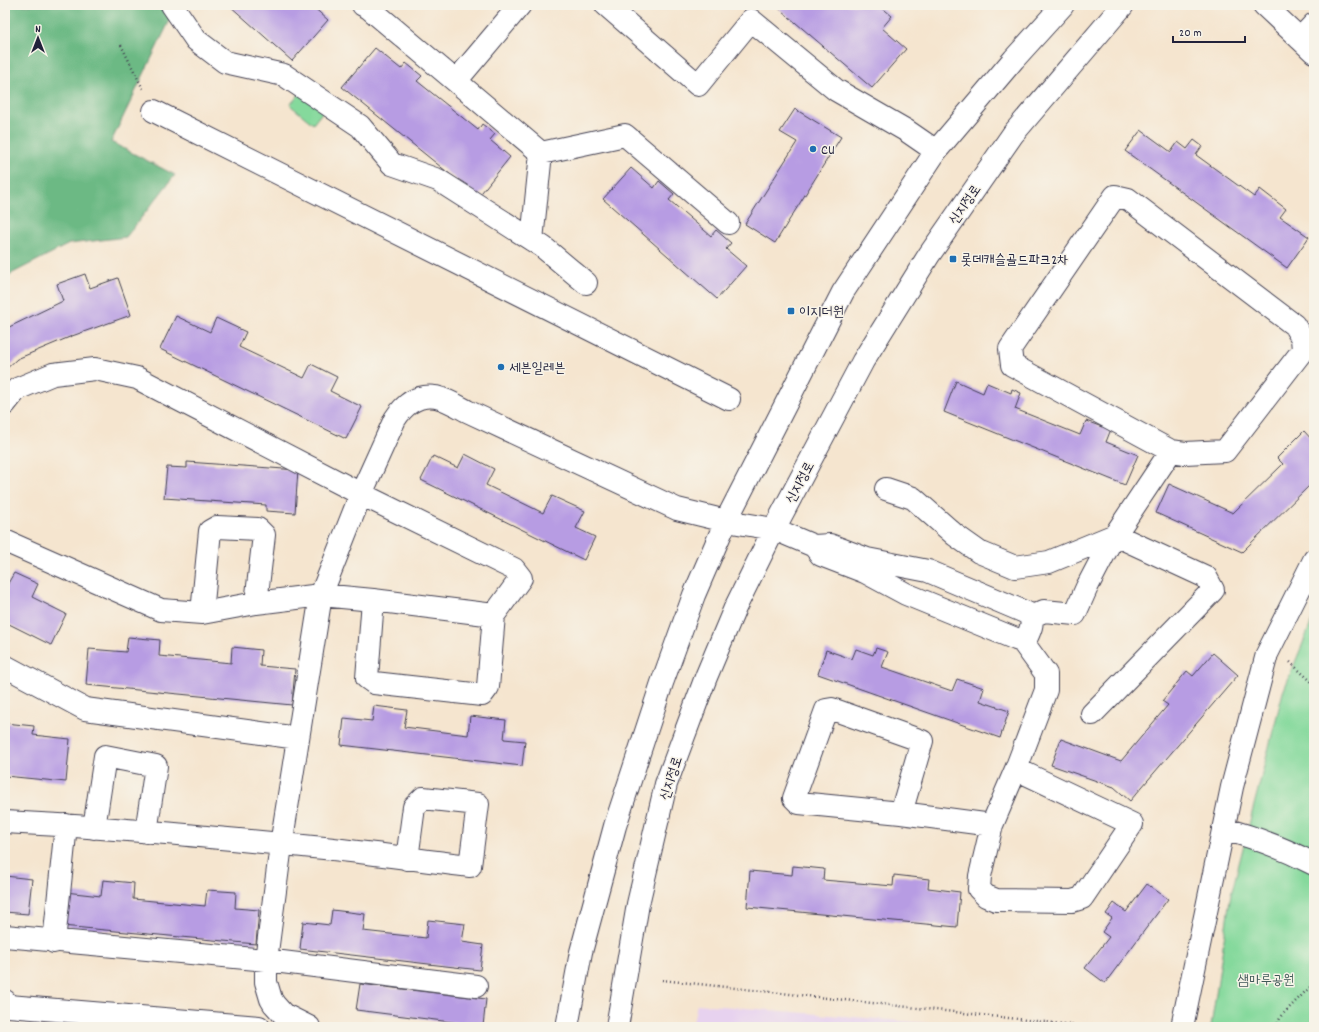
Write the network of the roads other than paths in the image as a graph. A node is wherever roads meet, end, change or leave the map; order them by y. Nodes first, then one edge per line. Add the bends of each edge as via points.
1 (172, 5) edge
2 (363, 5) edge
3 (520, 5) edge
4 (606, 5) edge
5 (1063, 5) edge
6 (1123, 5) edge
7 (1264, 5) edge
8 (1309, 38) edge
9 (456, 81) junction
10 (154, 111) road end
11 (936, 151) junction
12 (542, 152) junction
13 (728, 223) dead end
14 (532, 240) junction
15 (586, 283) dead end
16 (729, 399) dead end
17 (5, 404) edge
18 (1171, 451) junction
19 (886, 489) dead end
20 (361, 494) junction
21 (726, 521) junction
22 (774, 529) junction
23 (1115, 535) junction
24 (5, 542) edge
25 (814, 546) junction
26 (1314, 560) edge
27 (321, 595) junction
28 (373, 600) junction
29 (256, 603) junction
30 (202, 613) junction
31 (494, 615) junction
32 (1031, 617) junction
33 (1022, 641) junction
34 (5, 666) edge
35 (1092, 714) dead end
36 (298, 738) junction
37 (1016, 769) junction
38 (901, 813) junction
39 (5, 822) edge
40 (66, 825) junction
41 (992, 825) junction
42 (94, 828) junction
43 (1224, 829) junction
44 (146, 832) junction
45 (281, 845) junction
46 (407, 859) dead end
47 (1314, 864) edge
48 (5, 936) edge
49 (54, 942) junction
50 (266, 960) junction
51 (476, 986) dead end
52 (5, 1001) edge
53 (259, 1027) edge
54 (309, 1027) edge
55 (567, 1027) edge
56 (617, 1027) edge
57 (1182, 1027) edge

1 - 14 street via 196,40 225,62 284,75 360,126 392,164 438,180
2 - 9 street
3 - 9 street
4 - 11 street via 698,85 751,20 836,90
5 - 11 street
6 - 22 street, 신지정로 via 1013,134 929,254 863,361
7 - 8 street
9 - 12 street
10 - 16 street
11 - 21 street via 843,292
12 - 13 street via 625,135
12 - 14 street
14 - 15 street
17 - 20 street via 18,389 53,374 95,369 137,378
18 - 18 street via 1225,451 1303,350 1302,338 1294,325 1128,198 1115,196 1010,349 1011,361 1012,365
18 - 23 street
19 - 23 street via 913,498 955,535 979,552 1015,567 1049,562
20 - 21 street via 402,408 422,397 436,397 676,509
20 - 27 street
20 - 31 street via 514,569 521,578
21 - 22 street
21 - 55 street via 694,595 667,668 615,826 581,952
22 - 25 street
22 - 56 street, 신지정로 via 711,663 666,784 638,904
23 - 32 street via 1075,614 1044,611
23 - 35 street via 1206,577 1213,590
24 - 30 street via 160,610
25 - 32 street via 830,545 867,559 928,571 1027,613
25 - 33 street via 821,555 865,572 906,594
26 - 43 street via 1267,654
27 - 28 street
27 - 29 street
27 - 36 street
28 - 31 street
28 - 31 street via 367,678 374,683 482,695 488,688
29 - 30 street
29 - 30 street via 264,535 258,529 217,527 210,531
32 - 33 street via 1032,625 1026,639
33 - 37 street via 1046,674 1046,690
34 - 36 street via 85,710
36 - 45 street
37 - 41 street
37 - 41 street via 1132,824 1082,898 1072,901 996,900 986,896 979,889 980,876
38 - 38 street via 799,803 794,798 826,710 832,709 922,742
38 - 41 street
39 - 40 street
40 - 42 street
40 - 49 street
42 - 44 street
42 - 44 street via 105,756 156,766
43 - 47 street via 1286,850
43 - 57 street
44 - 45 street
45 - 46 street
45 - 50 street
48 - 49 street
49 - 50 street
50 - 51 street
50 - 54 street via 266,982 274,1004 284,1014
52 - 53 street via 9,1006

